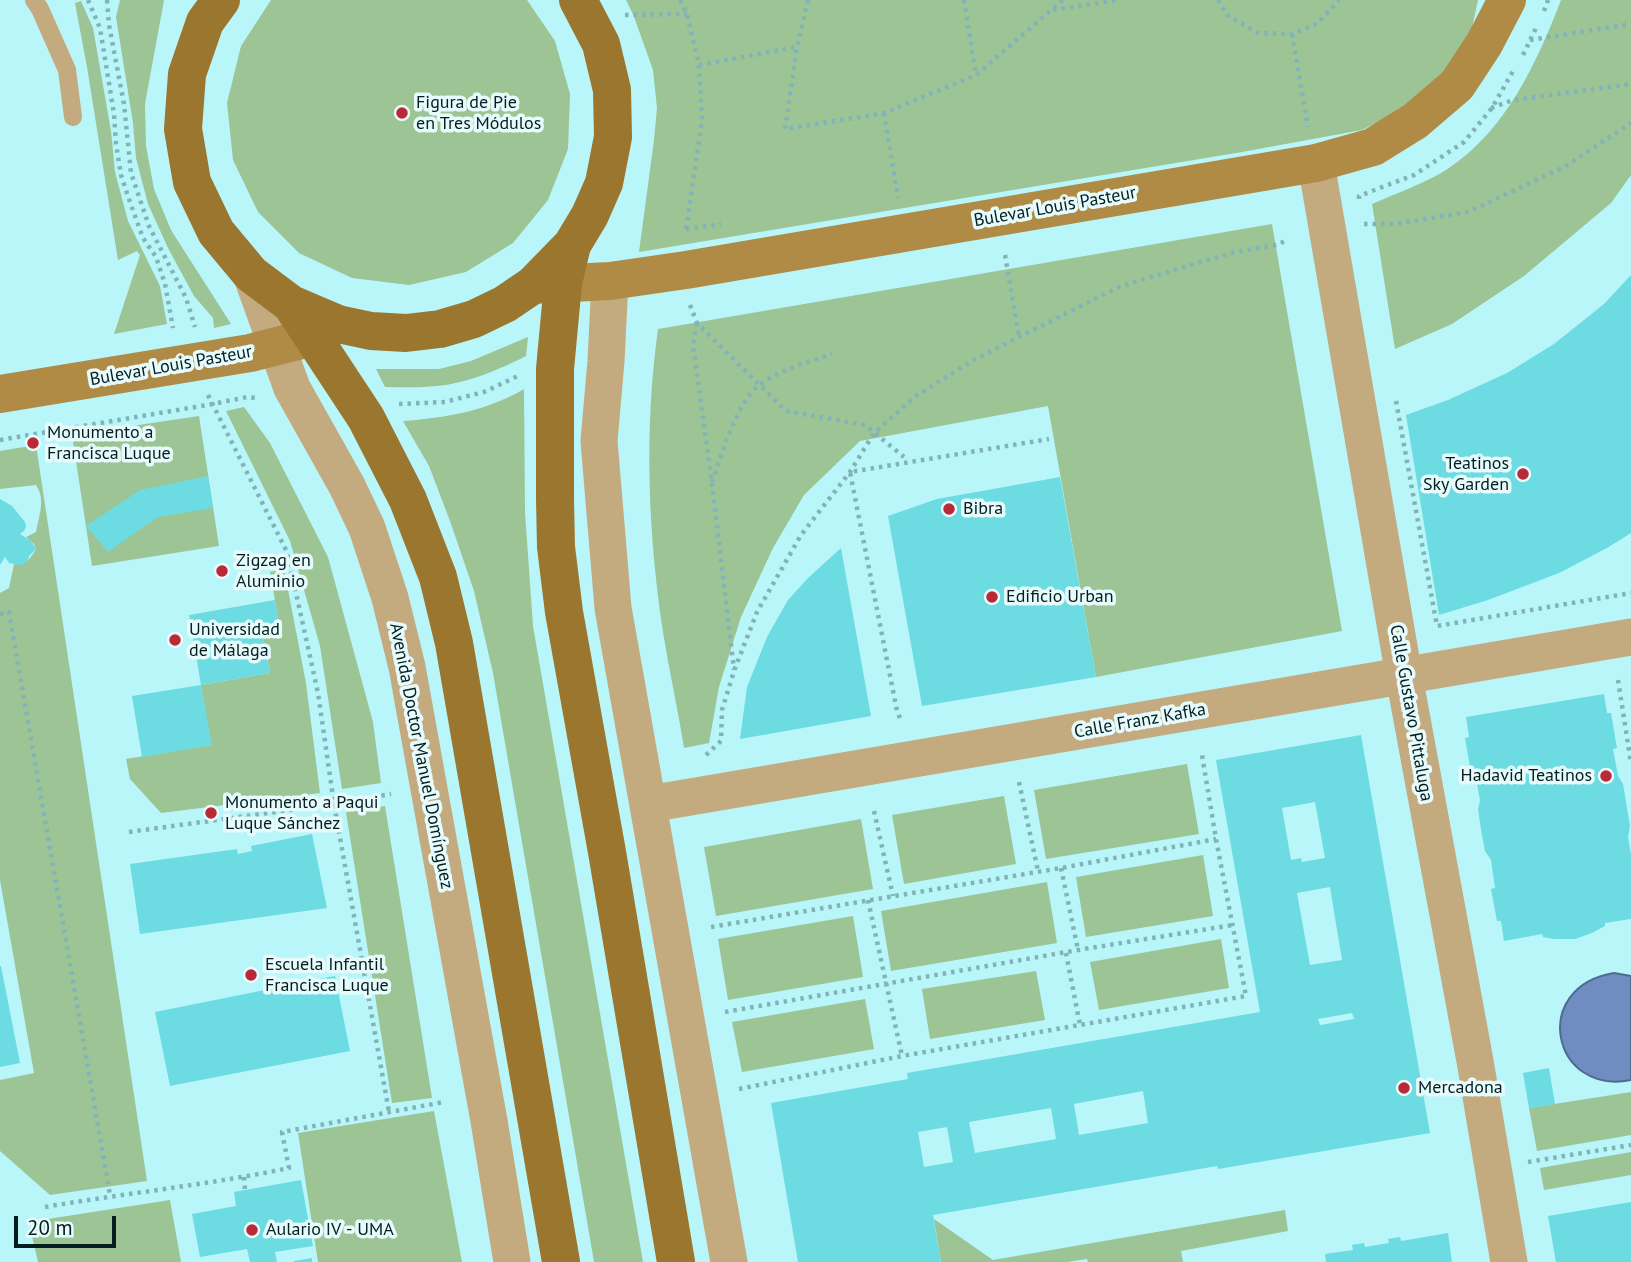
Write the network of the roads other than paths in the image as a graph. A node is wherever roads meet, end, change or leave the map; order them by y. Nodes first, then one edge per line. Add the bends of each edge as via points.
1 (34, 0) edge
2 (1507, 0) edge
3 (211, 7) edge
4 (582, 8) edge
5 (73, 117) dead end
6 (1316, 163) junction
7 (251, 274) junction
8 (610, 281) junction
9 (548, 284) junction
10 (325, 330) junction
11 (276, 347) junction
12 (0, 394) edge
13 (1631, 637) edge
14 (1404, 676) junction
15 (649, 804) junction
16 (512, 1262) edge
17 (561, 1262) edge
18 (677, 1262) edge
19 (729, 1262) edge
20 (1509, 1262) edge

1 - 5 lane via 67,70
2 - 6 street, Bulevar Louis Pasteur via 1457,85 1415,121 1373,147
3 - 7 main road via 187,74 183,129 192,182 216,232
4 - 9 main road via 601,44 612,90 613,136 604,183 590,215
6 - 8 street, Bulevar Louis Pasteur
6 - 14 street, Calle Gustavo Pittaluga
7 - 10 main road
7 - 11 street, Avenida Doctor Manuel Domínguez
8 - 9 street, Bulevar Louis Pasteur
8 - 15 street via 599,441 613,608
9 - 10 main road via 474,319 440,329 406,333
9 - 18 main road via 555,369 556,547 564,612
10 - 11 street, Bulevar Louis Pasteur
10 - 17 main road via 408,500 438,577 454,643
11 - 12 street, Bulevar Louis Pasteur
11 - 16 street, Avenida Doctor Manuel Domínguez via 292,388 367,528 390,598 412,695
13 - 14 street, Calle Franz Kafka
14 - 15 street, Calle Franz Kafka
14 - 20 street, Calle Gustavo Pittaluga
15 - 19 street

